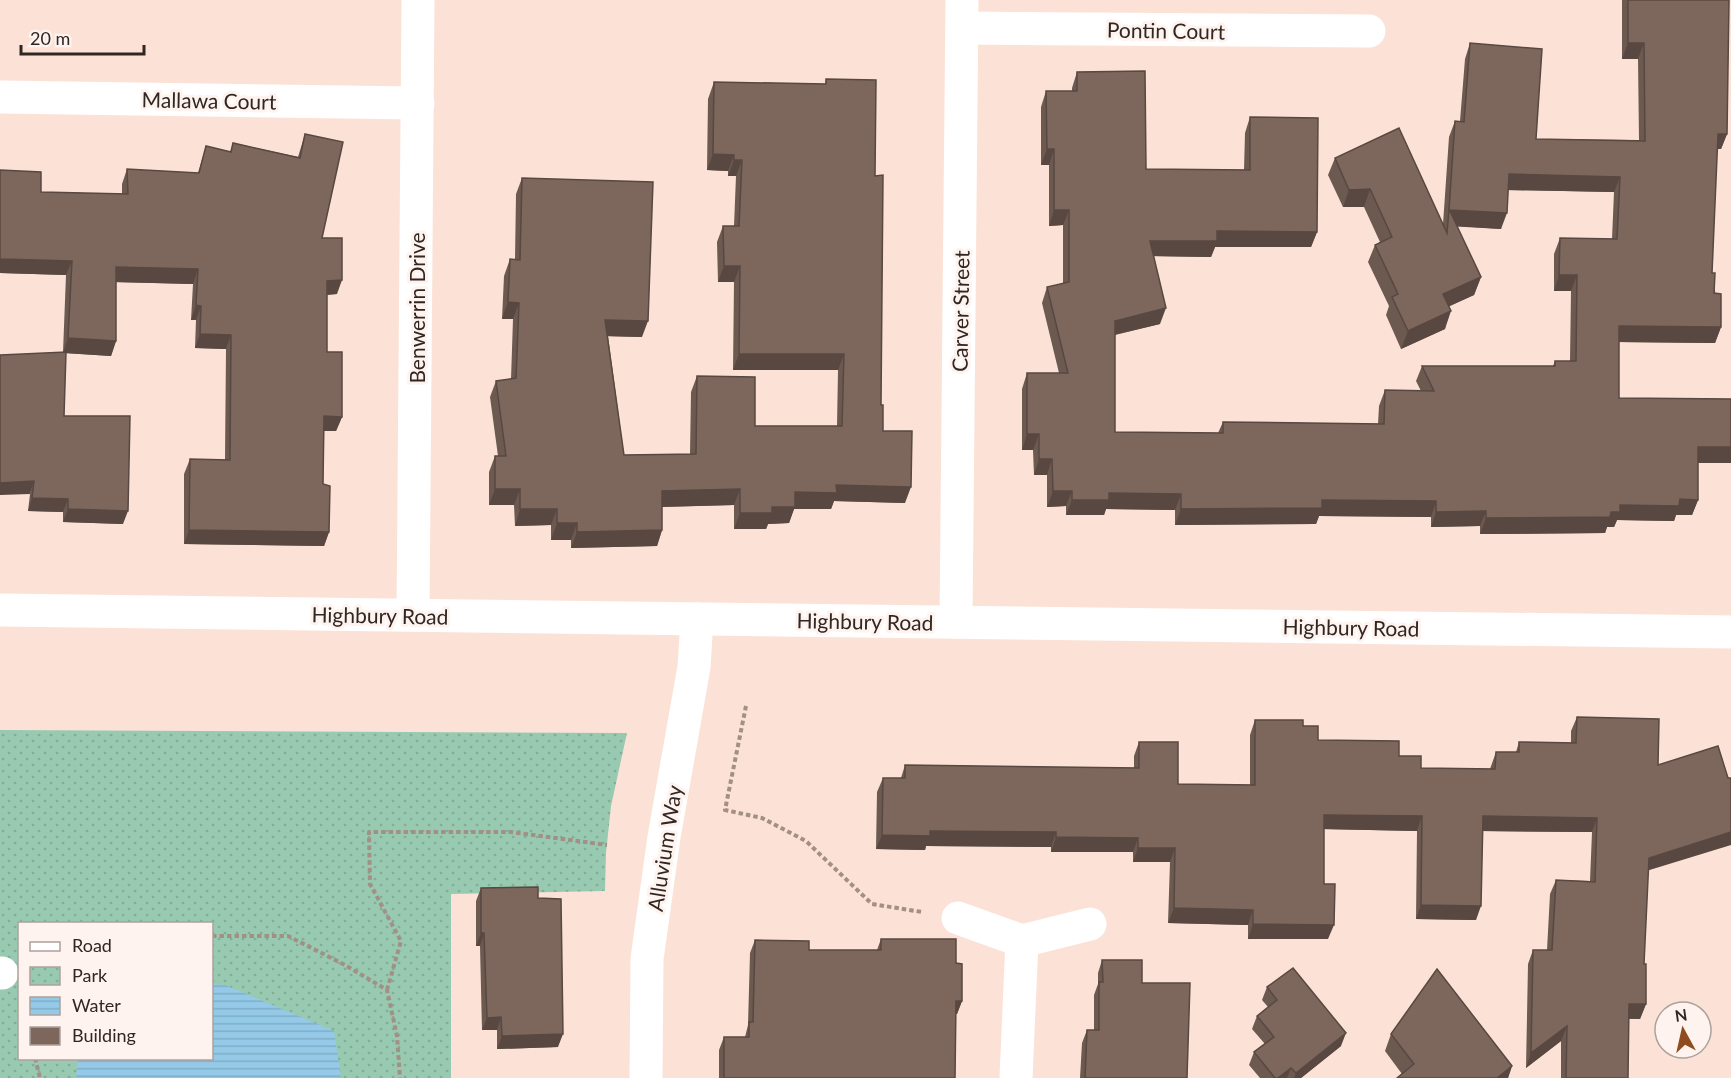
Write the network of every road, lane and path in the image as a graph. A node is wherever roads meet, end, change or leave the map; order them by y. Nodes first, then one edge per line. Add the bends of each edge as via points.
1 (418, 0) edge
2 (962, 14) edge
3 (1369, 31) dead end
4 (0, 97) edge
5 (417, 103) junction
6 (0, 610) edge
7 (413, 615) junction
8 (698, 619) junction
9 (956, 622) junction
10 (1731, 632) edge
11 (746, 706) dead end
12 (607, 846) dead end
13 (958, 918) joint
14 (1090, 924) dead end
15 (213, 936) edge
16 (1022, 941) junction
17 (387, 990) junction
18 (35, 1060) edge
19 (40, 1078) edge
20 (400, 1078) edge
21 (646, 1078) edge
22 (1016, 1078) edge

1 - 5 street, Benwerrin Drive
2 - 3 street, Pontin Court
2 - 9 street, Carver Street
4 - 5 street, Mallawa Court
5 - 7 street, Benwerrin Drive
6 - 7 street, Highbury Road
7 - 8 street, Highbury Road
8 - 9 street, Highbury Road
8 - 21 street, Alluvium Way via 694,667 647,959
9 - 10 street, Highbury Road
11 - 13 path via 725,810 762,818 806,841 872,904
12 - 17 path via 511,832 369,832 370,884 401,941
13 - 16 street
14 - 16 street
15 - 17 path via 288,936
16 - 22 street
17 - 20 path via 397,1036
18 - 19 path

